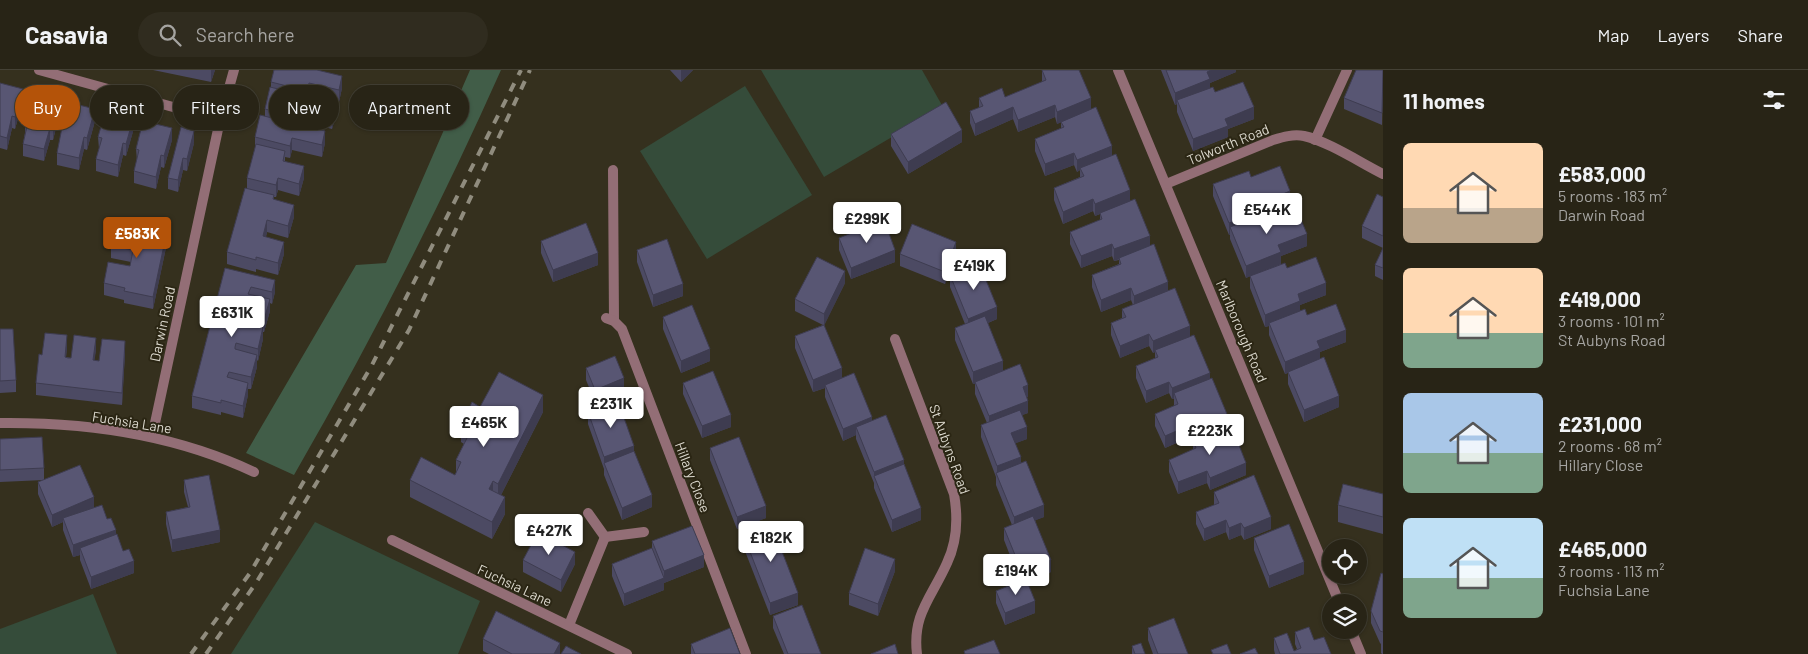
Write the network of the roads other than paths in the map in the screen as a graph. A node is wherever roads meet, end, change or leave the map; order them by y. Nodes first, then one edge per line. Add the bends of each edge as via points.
1 (39, 70) edge
2 (234, 70) edge
3 (1118, 70) edge
4 (1347, 70) edge
5 (230, 85) edge
6 (173, 107) edge
7 (218, 130) edge
8 (1315, 140) junction
9 (613, 170) dead end
10 (1383, 174) edge
11 (1166, 184) junction
12 (895, 339) dead end
13 (0, 423) edge
14 (152, 437) junction
15 (254, 472) dead end
16 (588, 513) dead end
17 (644, 532) dead end
18 (605, 536) junction
19 (392, 540) dead end
20 (1336, 594) edge
21 (569, 626) junction
22 (1355, 639) edge
23 (627, 654) edge
24 (746, 654) edge
25 (917, 654) edge
26 (1361, 654) edge

1 - 6 street
2 - 5 street, Darwin Road
3 - 11 street, Marlborough Road
4 - 8 street
7 - 14 street, Darwin Road
8 - 10 street, Tolworth Road
8 - 11 street, Tolworth Road via 1290,136 1272,140
9 - 24 street, Hillary Close via 610,319 622,329
11 - 20 street, Marlborough Road
12 - 25 street, St Aubyns Road via 954,494 956,507 954,541 947,563 919,617
13 - 14 street, Fuchsia Lane via 34,422
14 - 15 street, Fuchsia Lane via 202,450
16 - 18 street
17 - 18 street
18 - 21 street
19 - 21 street, Fuchsia Lane
21 - 23 street, Fuchsia Lane
22 - 26 street

